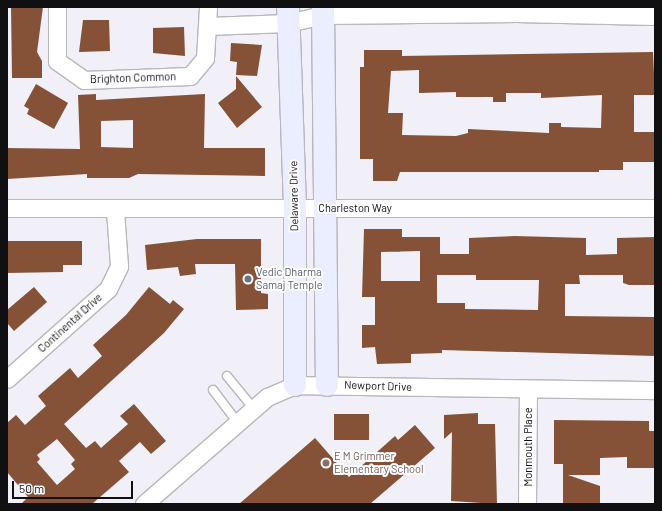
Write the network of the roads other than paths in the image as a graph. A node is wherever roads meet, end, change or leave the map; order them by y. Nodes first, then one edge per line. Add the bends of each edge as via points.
1 (57, 7) edge
2 (208, 7) edge
3 (516, 10) edge
4 (323, 11) edge
5 (288, 15) edge
6 (655, 16) edge
7 (208, 26) junction
8 (7, 208) edge
9 (295, 208) junction
10 (324, 208) junction
11 (655, 208) edge
12 (114, 210) junction
13 (227, 376) dead end
14 (7, 379) edge
15 (295, 385) junction
16 (327, 385) junction
17 (213, 390) dead end
18 (655, 390) edge
19 (528, 391) junction
20 (254, 409) junction
21 (238, 423) junction
22 (144, 504) edge
23 (527, 504) edge

1 - 7 street, Brighton Common via 57,61 84,80 190,76 205,58
2 - 7 street, Brighton Common
3 - 4 street
3 - 6 street
4 - 5 street
4 - 10 street
5 - 7 street
5 - 9 street, Delaware Drive
8 - 12 street, Charleston Way
9 - 10 street, Charleston Way
9 - 12 street, Charleston Way
9 - 15 street, Delaware Drive
10 - 11 street, Charleston Way
10 - 16 street
12 - 14 street, Continental Drive via 119,266 108,289
13 - 20 lane
15 - 16 street, Newport Drive
15 - 20 street, Newport Drive via 267,397
16 - 19 street, Newport Drive
17 - 21 lane
18 - 19 street, Newport Drive
19 - 23 street, Monmouth Place
20 - 21 street, Newport Drive
21 - 22 street, Newport Drive

